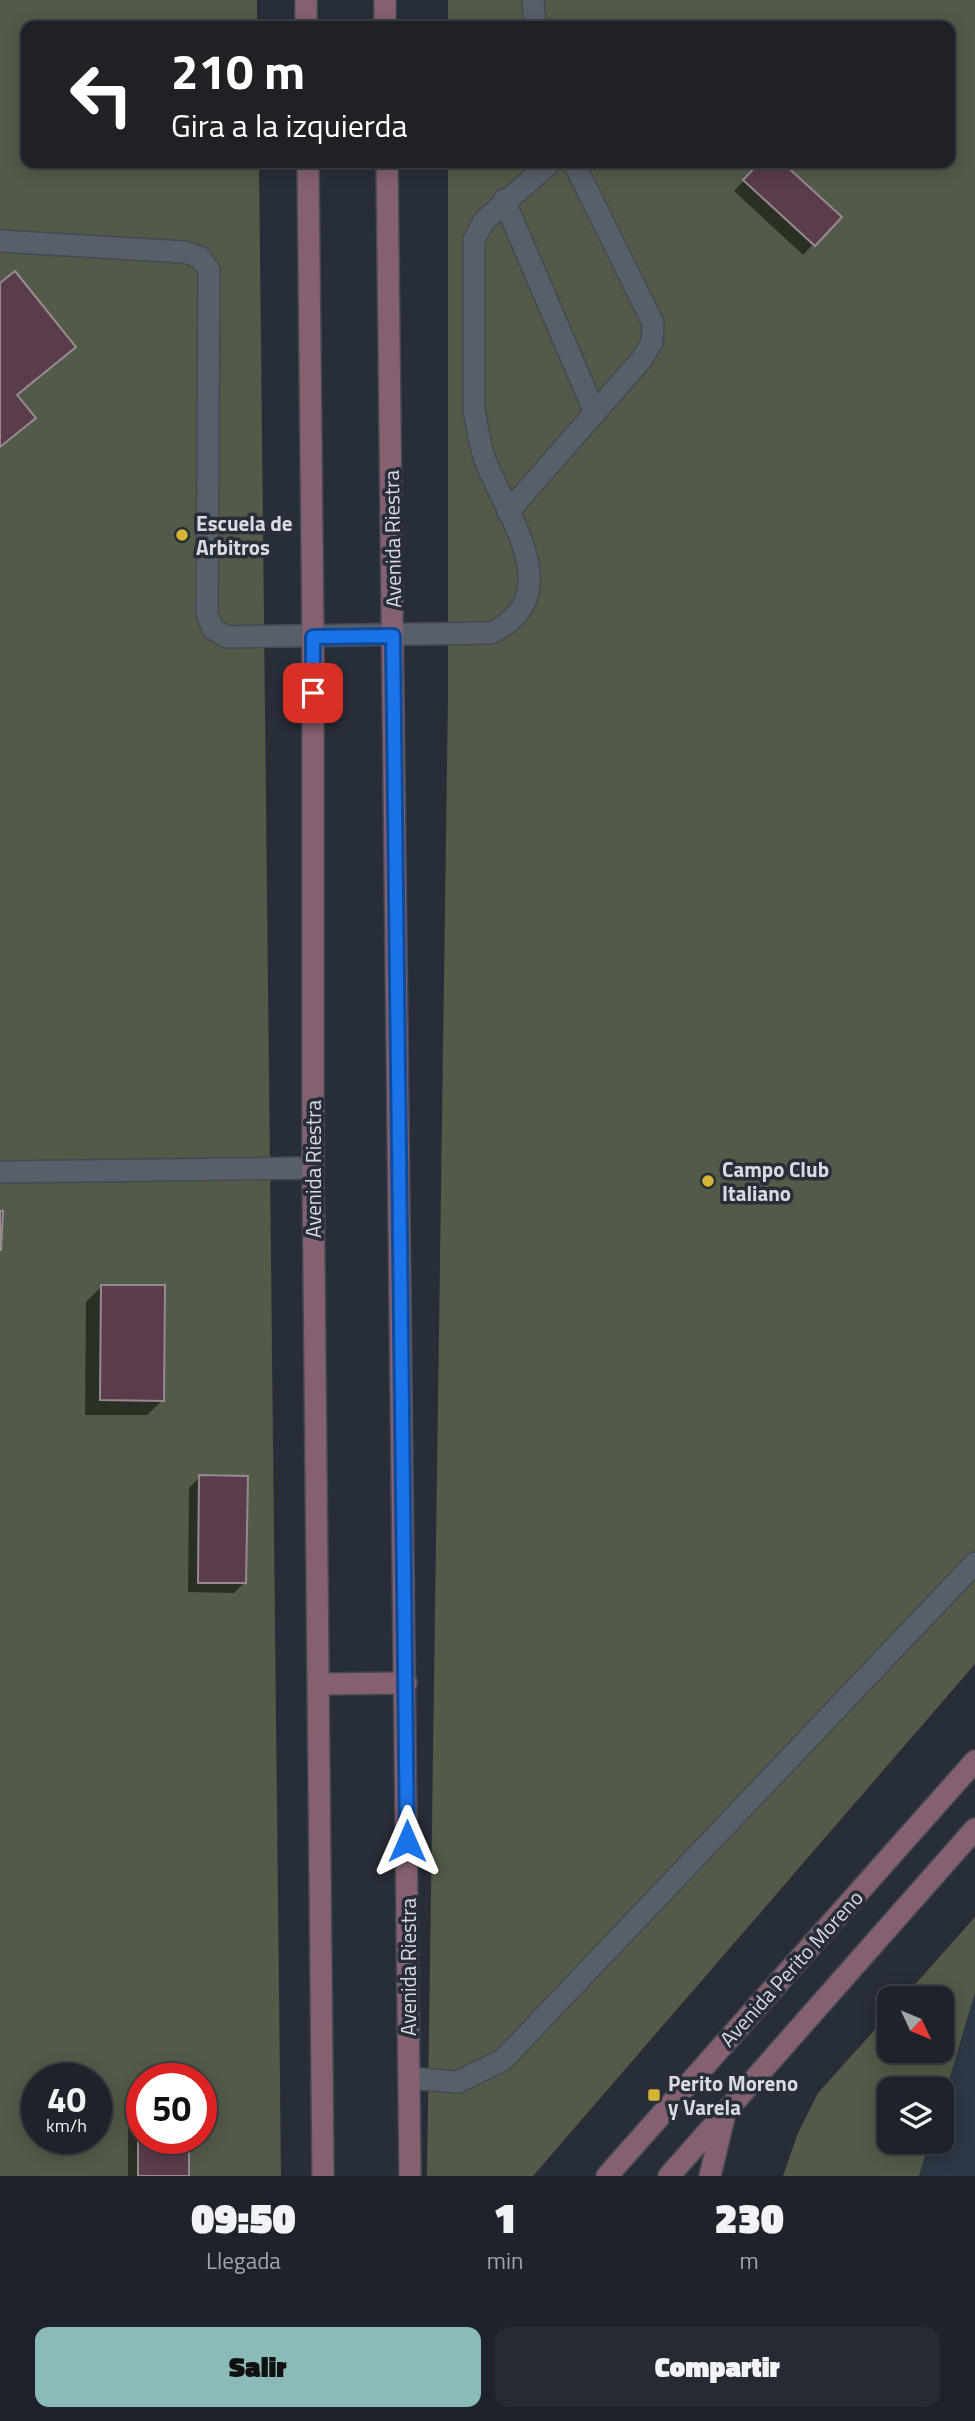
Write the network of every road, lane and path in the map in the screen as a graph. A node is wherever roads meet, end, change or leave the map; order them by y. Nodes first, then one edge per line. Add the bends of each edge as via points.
1 (306, 0) edge
2 (385, 0) edge
3 (533, 0) edge
4 (306, 21) edge
5 (385, 21) edge
6 (535, 21) edge
7 (308, 168) edge
8 (387, 168) edge
9 (544, 168) edge
10 (576, 168) edge
11 (504, 200) junction
12 (0, 241) edge
13 (595, 413) junction
14 (508, 512) junction
15 (393, 636) junction
16 (313, 637) junction
17 (313, 1168) junction
18 (0, 1172) edge
19 (975, 1563) edge
20 (406, 1683) junction
21 (320, 1684) junction
22 (975, 1760) edge
23 (975, 1829) edge
24 (409, 2078) junction
25 (725, 2111) junction
26 (323, 2176) edge
27 (410, 2176) edge
28 (607, 2176) edge
29 (669, 2176) edge
30 (710, 2176) edge

1 - 4 main road
2 - 5 main road
3 - 6 lane
7 - 16 main road, Avenida Riestra
8 - 15 main road, Avenida Riestra
9 - 11 lane
10 - 13 lane via 653,323 652,342 642,359
11 - 13 lane
11 - 14 lane via 484,220 474,240 474,396 485,458
12 - 16 lane via 184,252 200,257 209,270 207,614 213,629 227,637
13 - 14 lane
14 - 15 lane via 529,563 531,586 522,610 508,625 491,632
15 - 16 lane
15 - 20 main road, Avenida Riestra
16 - 17 main road, Avenida Riestra
17 - 18 lane
17 - 21 main road, Avenida Riestra
19 - 24 lane via 503,2060 458,2082
20 - 21 main road
20 - 24 main road, Avenida Riestra
21 - 26 main road, Avenida Riestra
22 - 28 main road, Avenida Perito Moreno
23 - 25 main road
24 - 27 main road, Avenida Riestra
25 - 29 main road
25 - 30 main road

